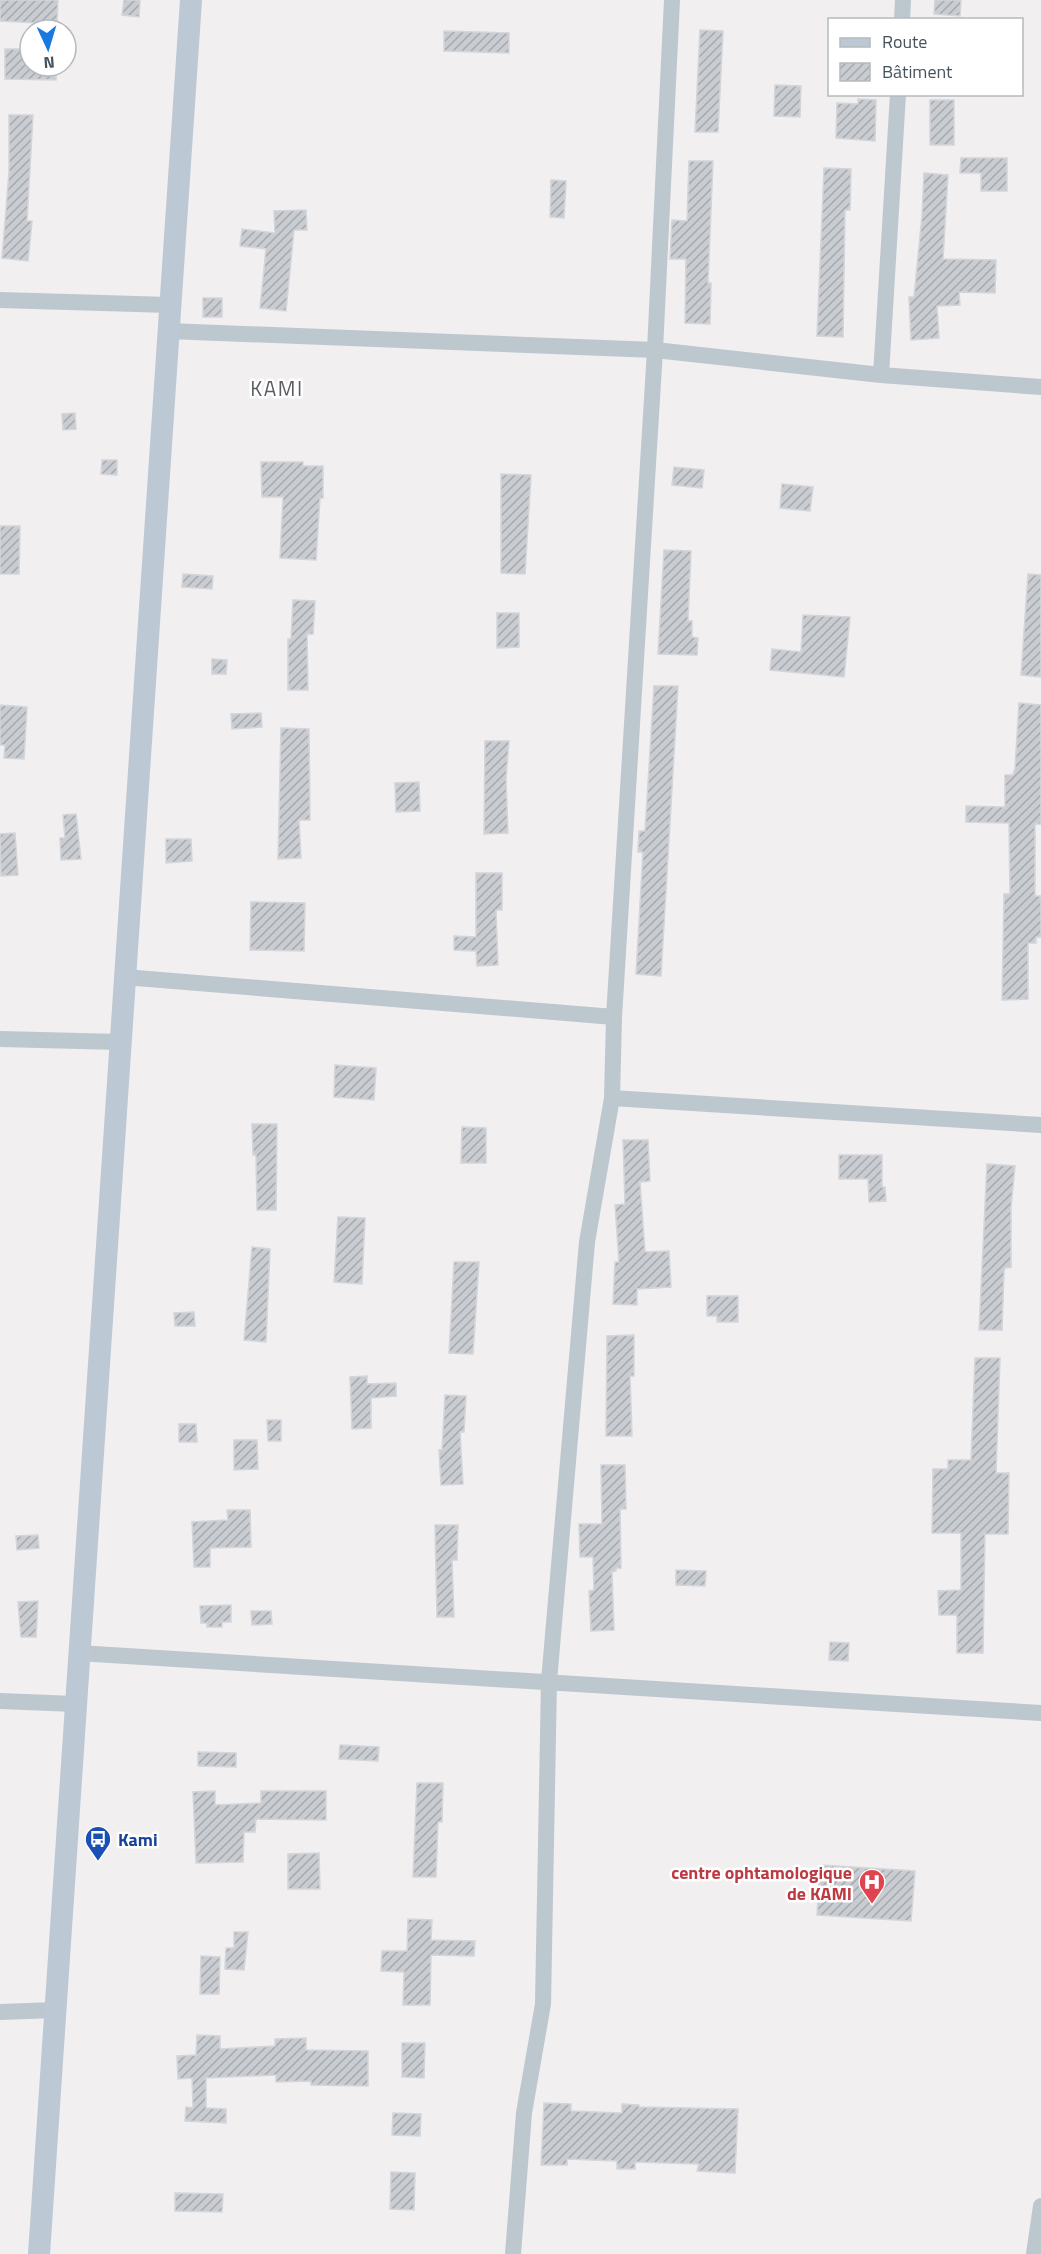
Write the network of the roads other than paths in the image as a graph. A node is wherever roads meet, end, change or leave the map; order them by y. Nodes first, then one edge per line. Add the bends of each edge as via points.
1 (191, 0) edge
2 (672, 0) edge
3 (903, 0) edge
4 (902, 18) edge
5 (898, 96) edge
6 (0, 300) edge
7 (170, 305) junction
8 (168, 331) junction
9 (655, 351) junction
10 (881, 375) junction
11 (1041, 387) edge
12 (124, 977) junction
13 (614, 1017) junction
14 (0, 1039) edge
15 (120, 1042) junction
16 (612, 1098) junction
17 (1041, 1125) edge
18 (78, 1653) junction
19 (549, 1681) junction
20 (0, 1701) edge
21 (75, 1704) junction
22 (1041, 1713) edge
23 (55, 2010) junction
24 (0, 2012) edge
25 (1041, 2206) edge
26 (39, 2254) edge
27 (513, 2254) edge
28 (1034, 2254) edge

1 - 7 street
2 - 9 street
3 - 4 street
5 - 10 street
6 - 7 street
7 - 8 street
8 - 9 street
8 - 12 street
9 - 10 street
9 - 13 street
10 - 11 street
12 - 13 street
12 - 15 street
13 - 16 street
14 - 15 street
15 - 18 street
16 - 17 street
16 - 19 street via 587,1242
18 - 19 street
18 - 21 street
19 - 22 street
19 - 27 street via 543,2004 524,2113
20 - 21 street
21 - 23 street
23 - 24 street
23 - 26 street
25 - 28 street

